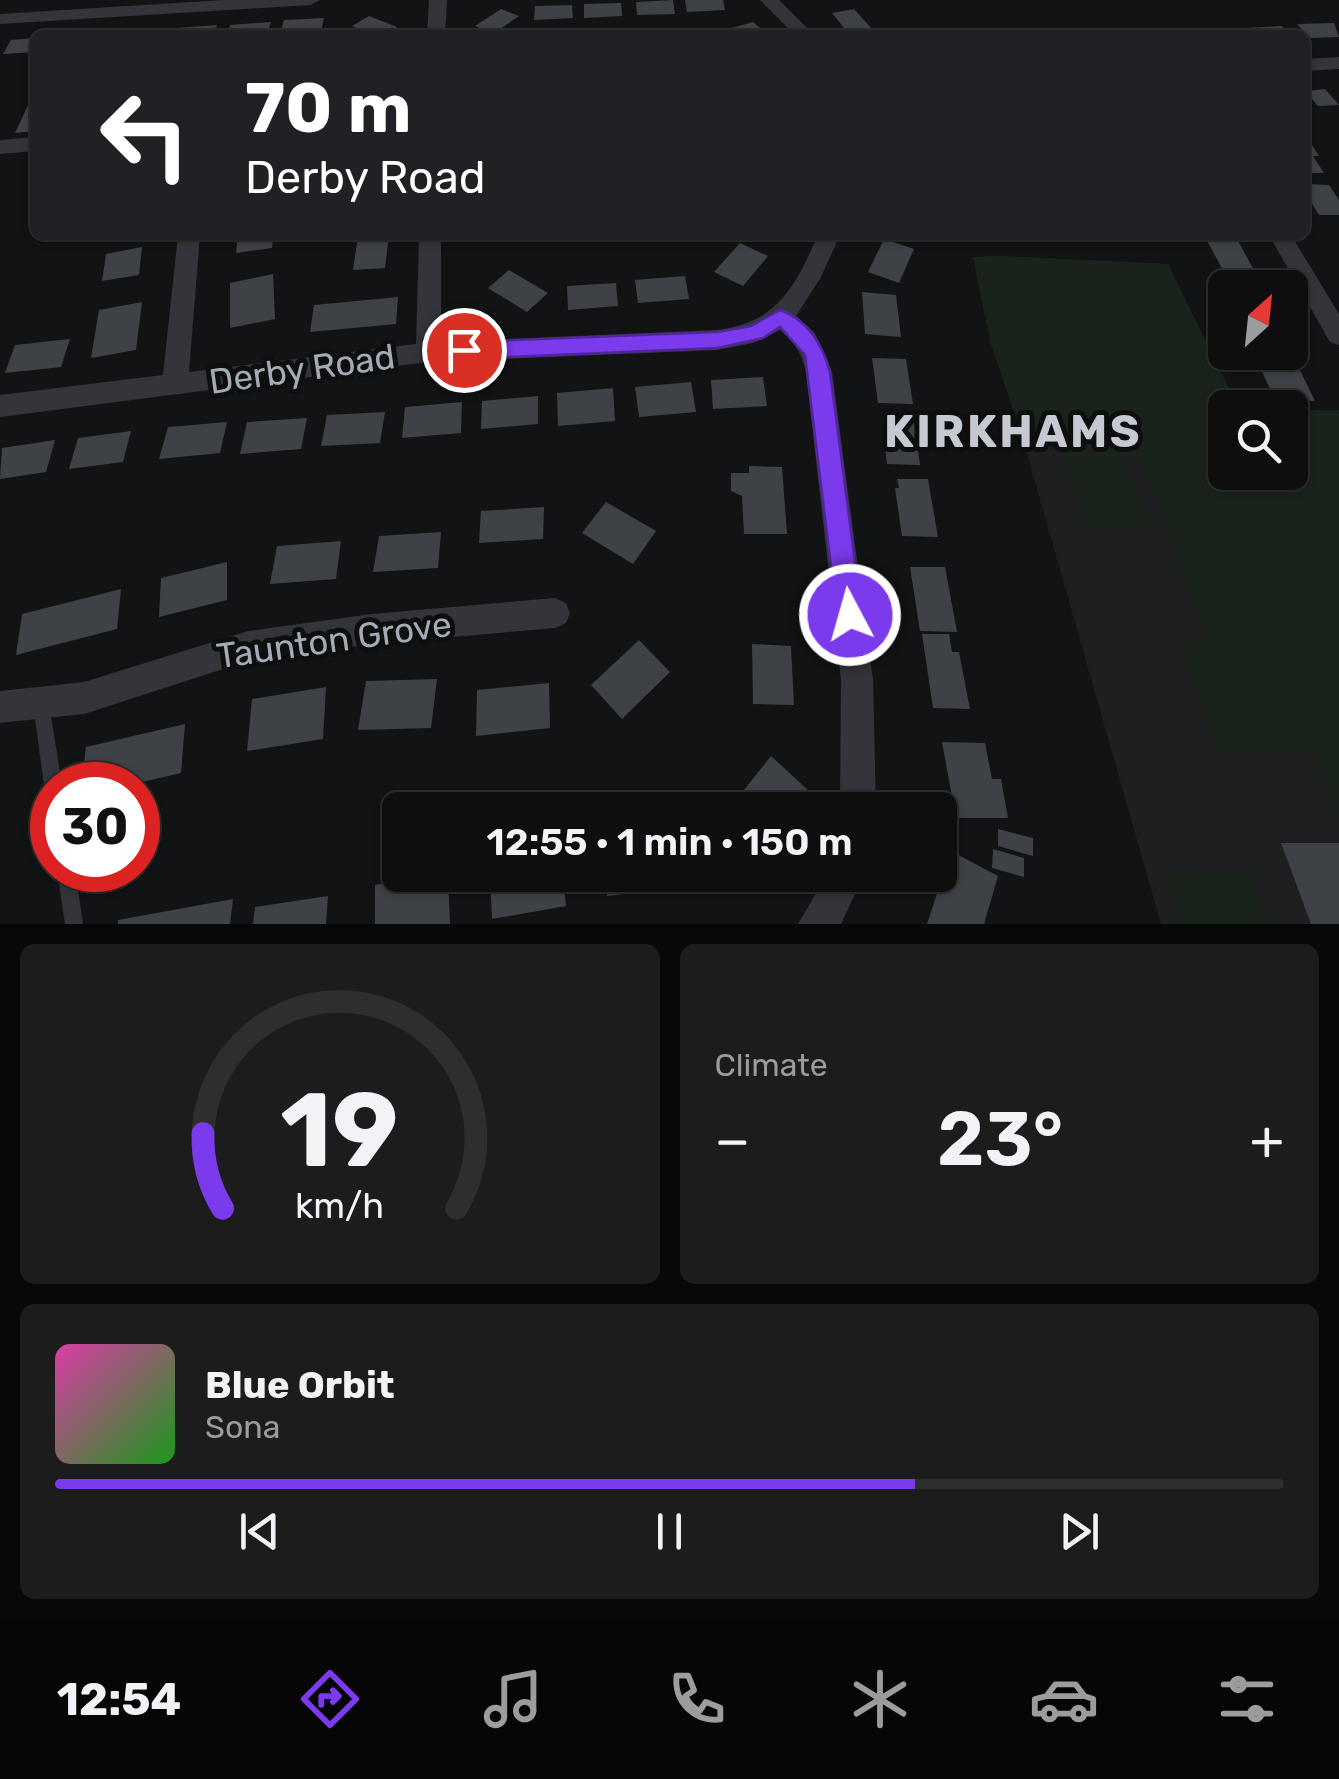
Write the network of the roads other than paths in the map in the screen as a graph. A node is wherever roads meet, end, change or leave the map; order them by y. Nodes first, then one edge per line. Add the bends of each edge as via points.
1 (312, 0) edge
2 (438, 0) edge
3 (769, 0) edge
4 (0, 19) edge
5 (436, 30) edge
6 (800, 30) edge
7 (1339, 63) edge
8 (1310, 65) edge
9 (30, 144) edge
10 (0, 146) edge
11 (188, 240) edge
12 (430, 240) edge
13 (827, 240) edge
14 (1283, 240) edge
15 (780, 318) junction
16 (1339, 336) edge
17 (428, 352) junction
18 (175, 386) junction
19 (0, 406) edge
20 (555, 612) dead end
21 (41, 704) junction
22 (0, 706) edge
23 (50, 762) edge
24 (858, 792) edge
25 (69, 892) edge
26 (836, 892) edge
27 (74, 924) edge
28 (817, 924) edge

1 - 4 street
2 - 5 street
3 - 6 street
7 - 8 street
9 - 10 street
11 - 18 street
12 - 17 street
13 - 15 street via 812,275
14 - 16 street
15 - 17 street, Derby Road via 756,332 717,340
15 - 24 street via 804,334 819,372 857,680
17 - 18 street, Derby Road
18 - 19 street, Derby Road
20 - 21 street, Taunton Grove via 248,646 84,698
21 - 22 street, Taunton Grove
21 - 23 lane
25 - 27 lane
26 - 28 street

